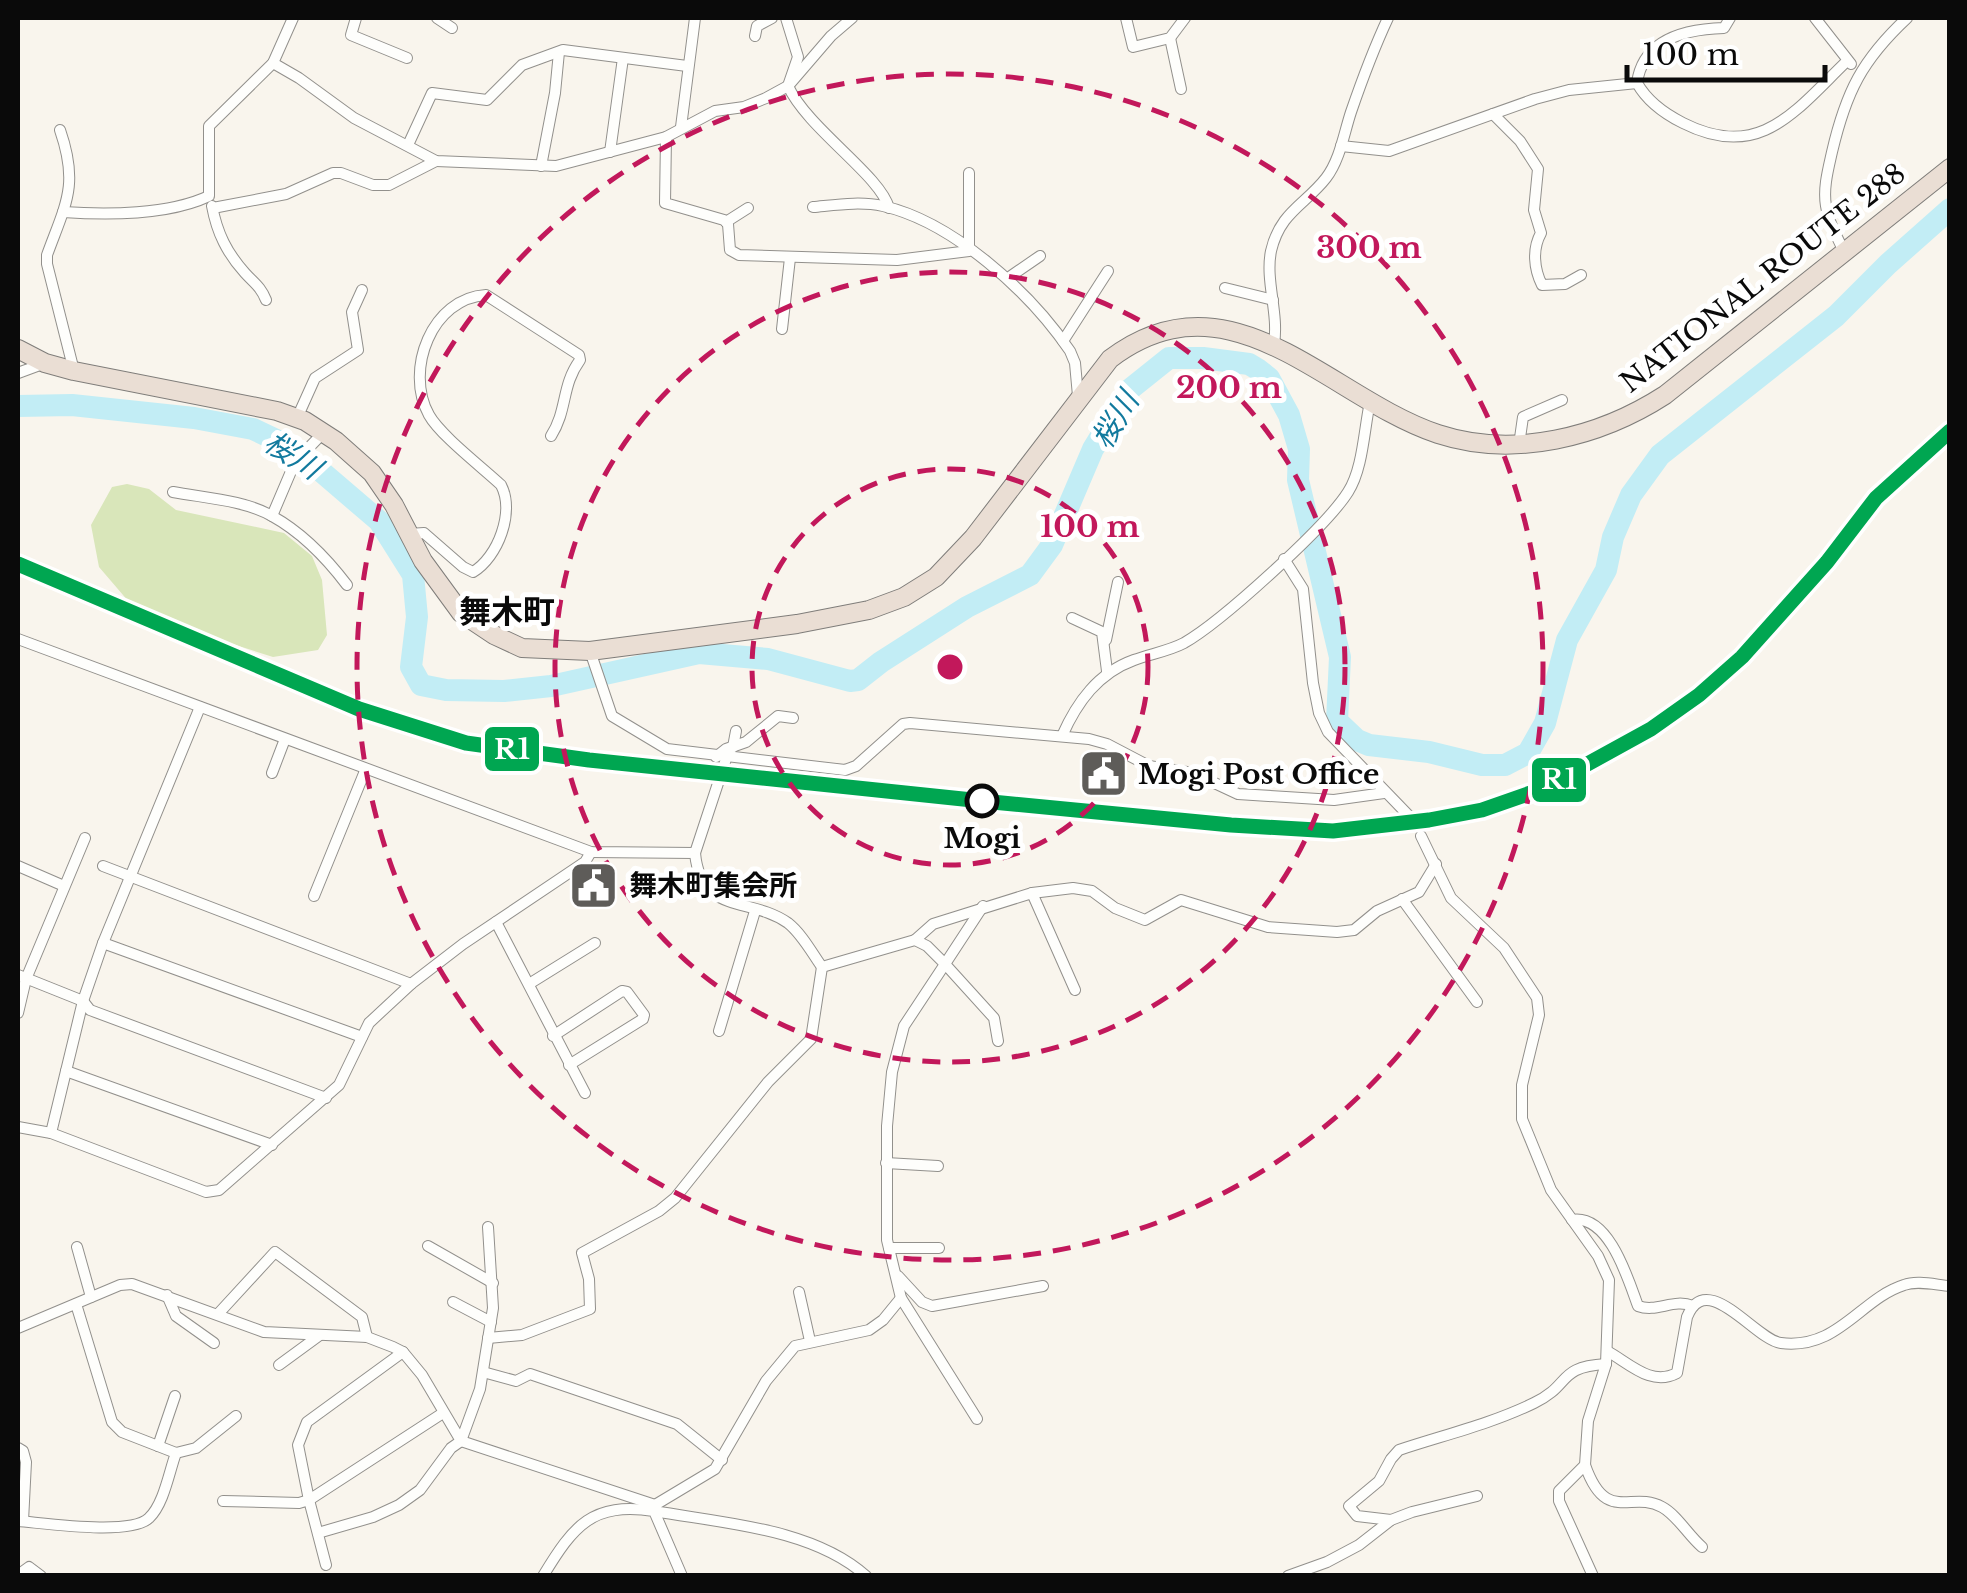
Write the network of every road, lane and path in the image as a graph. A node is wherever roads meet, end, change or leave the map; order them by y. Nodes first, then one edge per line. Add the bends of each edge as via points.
1 (293, 18) edge
2 (356, 18) edge
3 (438, 18) edge
4 (694, 18) edge
5 (772, 18) edge
6 (786, 18) edge
7 (852, 18) edge
8 (1126, 18) edge
9 (1185, 18) edge
10 (1388, 18) edge
11 (1730, 18) edge
12 (1815, 18) edge
13 (1907, 18) edge
14 (452, 28) dead end
15 (755, 36) dead end
16 (1170, 38) junction
17 (559, 52) junction
18 (407, 58) dead end
19 (624, 58) junction
20 (1847, 61) junction
21 (273, 63) junction
22 (687, 66) junction
23 (1860, 70) junction
24 (1636, 83) junction
25 (788, 86) junction
26 (1182, 89) dead end
27 (1492, 114) junction
28 (681, 128) junction
29 (60, 130) dead end
30 (666, 137) junction
31 (408, 145) junction
32 (1341, 146) junction
33 (610, 152) junction
34 (436, 160) junction
35 (541, 166) junction
36 (1950, 168) edge
37 (969, 173) dead end
38 (208, 196) junction
39 (813, 206) dead end
40 (212, 208) junction
41 (748, 208) dead end
42 (889, 208) junction
43 (63, 212) junction
44 (726, 222) junction
45 (1843, 250) junction
46 (970, 251) junction
47 (1040, 256) dead end
48 (790, 258) junction
49 (1108, 271) dead end
50 (1581, 275) dead end
51 (1008, 278) junction
52 (1225, 288) dead end
53 (362, 290) dead end
54 (266, 300) dead end
55 (1273, 300) junction
56 (782, 328) dead end
57 (1064, 342) junction
58 (1274, 344) junction
59 (18, 349) edge
60 (45, 362) junction
61 (74, 370) junction
62 (18, 373) edge
63 (1078, 398) junction
64 (1562, 400) dead end
65 (1370, 402) junction
66 (296, 418) junction
67 (551, 436) dead end
68 (317, 439) junction
69 (1519, 445) junction
70 (173, 492) dead end
71 (272, 516) junction
72 (410, 534) junction
73 (1286, 558) junction
74 (1118, 582) dead end
75 (347, 585) dead end
76 (1072, 618) dead end
77 (18, 639) edge
78 (1105, 642) junction
79 (591, 658) junction
80 (1107, 671) junction
81 (200, 706) junction
82 (793, 718) dead end
83 (736, 731) dead end
84 (1062, 736) junction
85 (285, 739) junction
86 (733, 746) junction
87 (721, 758) junction
88 (365, 770) junction
89 (272, 774) dead end
90 (1384, 792) junction
91 (1413, 820) dead end
92 (1421, 836) dead end
93 (85, 838) dead end
94 (590, 852) junction
95 (695, 853) junction
96 (1436, 864) junction
97 (18, 866) edge
98 (103, 866) dead end
99 (128, 876) junction
100 (64, 886) junction
101 (1032, 892) junction
102 (314, 896) dead end
103 (1402, 899) junction
104 (983, 906) junction
105 (756, 911) junction
106 (496, 922) junction
107 (914, 940) junction
108 (102, 942) junction
109 (595, 943) dead end
110 (945, 964) junction
111 (822, 967) junction
112 (22, 977) edge
113 (411, 984) junction
114 (529, 984) junction
115 (1076, 990) dead end
116 (84, 1001) junction
117 (1477, 1002) dead end
118 (18, 1013) edge
119 (719, 1031) dead end
120 (553, 1036) junction
121 (362, 1037) junction
122 (998, 1041) dead end
123 (570, 1065) junction
124 (66, 1071) junction
125 (585, 1093) dead end
126 (326, 1098) junction
127 (18, 1128) edge
128 (50, 1134) junction
129 (272, 1145) junction
130 (886, 1163) junction
131 (938, 1166) dead end
132 (1572, 1220) junction
133 (488, 1228) dead end
134 (428, 1246) dead end
135 (77, 1247) dead end
136 (889, 1248) junction
137 (939, 1248) dead end
138 (895, 1274) junction
139 (493, 1284) junction
140 (1043, 1286) dead end
141 (1950, 1286) edge
142 (799, 1292) dead end
143 (167, 1295) junction
144 (90, 1297) junction
145 (901, 1298) junction
146 (453, 1302) dead end
147 (76, 1304) junction
148 (1693, 1306) junction
149 (218, 1314) junction
150 (491, 1322) junction
151 (18, 1328) edge
152 (320, 1336) junction
153 (367, 1337) junction
154 (488, 1338) junction
155 (810, 1341) junction
156 (214, 1343) dead end
157 (1607, 1351) junction
158 (403, 1352) junction
159 (1606, 1364) junction
160 (280, 1365) dead end
161 (483, 1372) junction
162 (175, 1396) dead end
163 (443, 1413) junction
164 (236, 1416) dead end
165 (976, 1419) dead end
166 (461, 1441) junction
167 (158, 1446) junction
168 (18, 1448) edge
169 (176, 1453) junction
170 (722, 1460) junction
171 (1585, 1465) junction
172 (1477, 1496) dead end
173 (223, 1500) dead end
174 (310, 1500) junction
175 (655, 1508) junction
176 (1392, 1520) junction
177 (20, 1521) edge
178 (318, 1533) junction
179 (1702, 1547) dead end
180 (326, 1565) dead end
181 (18, 1575) edge
182 (41, 1576) edge
183 (543, 1576) edge
184 (682, 1576) edge
185 (866, 1576) edge
186 (1288, 1576) edge
187 (1593, 1576) edge

1 - 21 street
2 - 18 street via 351,35
3 - 14 street
4 - 22 street
5 - 15 street via 757,26
6 - 25 street via 798,56
7 - 25 street
8 - 16 street via 1134,47
9 - 16 street
10 - 32 street
11 - 24 street via 1724,28 1665,40 1644,61
12 - 20 street
13 - 23 street
16 - 26 street
17 - 19 street
17 - 31 street via 522,65 487,100 432,94
17 - 35 street
19 - 22 street
19 - 33 street
20 - 23 street
20 - 24 street via 1787,118 1735,137 1710,136 1678,120
21 - 31 street
21 - 38 street via 210,126
22 - 28 street
23 - 45 street via 1825,189 1828,217
24 - 27 street via 1569,90
25 - 28 street
25 - 42 street
27 - 32 street via 1389,151
27 - 50 street via 1538,169 1535,265 1542,285
28 - 30 street
29 - 43 street via 72,178
30 - 33 street
30 - 44 street via 665,203
31 - 34 street
32 - 55 street via 1327,177 1285,217 1275,238
33 - 35 street
34 - 35 street
34 - 40 street via 390,185 333,173 286,194
36 - 45 highway, NATIONAL ROUTE 288
37 - 46 street
38 - 40 street
38 - 43 street via 136,212
39 - 42 street
40 - 54 street via 220,239
41 - 44 street
42 - 46 street
43 - 61 street via 46,255
44 - 48 street via 732,253
45 - 69 highway, NATIONAL ROUTE 288 via 1650,405 1576,435
46 - 48 street via 897,260
46 - 51 street
47 - 51 street
48 - 56 street
49 - 57 street
51 - 57 street
52 - 55 street
53 - 66 street via 352,312 358,350 315,378
55 - 58 street
57 - 63 street via 1075,363
58 - 63 highway, NATIONAL ROUTE 288 via 1224,329 1164,333 1110,359
58 - 65 highway, NATIONAL ROUTE 288
59 - 60 highway, NATIONAL ROUTE 288
60 - 61 highway, NATIONAL ROUTE 288
60 - 62 street
61 - 66 highway, NATIONAL ROUTE 288
63 - 79 highway, NATIONAL ROUTE 288 via 973,538 936,577 904,597 869,610
64 - 69 street via 1524,417
65 - 69 highway, NATIONAL ROUTE 288 via 1449,437
65 - 73 street via 1350,490
66 - 68 highway, NATIONAL ROUTE 288
67 - 72 street via 579,355 486,295 462,303 426,338 422,397 429,416 501,486 507,511 491,554 472,572 424,533
68 - 71 street via 295,462
68 - 72 highway, NATIONAL ROUTE 288 via 372,473
70 - 71 street
71 - 75 street
72 - 79 highway, NATIONAL ROUTE 288 via 454,606 482,628 522,648
73 - 80 street via 1181,645
73 - 90 street via 1303,589 1319,713 1328,732
74 - 78 street
76 - 78 street via 1097,627
77 - 81 street
78 - 80 street
79 - 87 street via 612,716 667,749
80 - 84 street
81 - 85 street
81 - 99 street
82 - 86 street via 778,716
83 - 86 street
84 - 87 street via 910,722 845,770
84 - 90 street via 1106,744 1149,766 1192,773 1238,794 1334,800
85 - 88 street
85 - 89 street
86 - 87 street
87 - 95 street
88 - 94 street
88 - 102 street
90 - 91 street
92 - 96 street
93 - 100 street
94 - 95 street
94 - 106 street via 585,862
95 - 105 street via 699,878 710,890
96 - 103 street via 1423,888
96 - 132 street via 1451,898 1494,936 1537,998 1522,1118 1551,1190
97 - 100 street
98 - 99 street
99 - 108 street
99 - 113 street
100 - 112 street
101 - 103 street via 1092,891 1145,920 1181,900 1268,927 1336,932 1354,930
101 - 104 street
101 - 115 street
103 - 117 street
104 - 107 street via 933,924
104 - 110 street
105 - 111 street via 789,924
105 - 119 street
106 - 113 street
106 - 114 street
107 - 110 street
107 - 111 street
108 - 116 street
108 - 121 street
109 - 114 street
110 - 122 street via 994,1018
110 - 130 street via 900,1036 888,1098
111 - 154 street via 811,1039 675,1198 584,1250 590,1308 522,1336
112 - 116 street
112 - 118 street
113 - 121 street
114 - 120 street
116 - 124 street
116 - 126 street via 90,1010
120 - 123 street
120 - 123 street via 622,991 644,1015
121 - 126 street
123 - 125 street
124 - 128 street
124 - 129 street
126 - 129 street
127 - 128 street
128 - 129 street via 206,1192 219,1190
130 - 131 street
130 - 136 street
132 - 148 street via 1589,1221 1602,1233 1631,1280 1638,1306
132 - 157 street via 1608,1274
133 - 139 street
134 - 139 street
135 - 144 street
136 - 137 street
136 - 138 street
138 - 140 street via 932,1306
138 - 145 street
139 - 150 street
141 - 148 street via 1906,1284 1832,1333 1786,1344 1768,1339 1716,1300
142 - 155 street
143 - 144 street via 132,1284
143 - 149 street
143 - 156 street via 176,1316
144 - 147 street
145 - 155 street via 869,1330
145 - 165 street
146 - 150 street
147 - 151 street
147 - 167 street via 112,1422
148 - 157 street via 1673,1376 1648,1376
149 - 152 street via 264,1332
149 - 153 street via 275,1252 362,1316
150 - 154 street
152 - 153 street
152 - 160 street
153 - 158 street
154 - 161 street
155 - 170 street via 795,1346 774,1370
157 - 159 street
158 - 163 street
158 - 174 street via 308,1422 298,1446
159 - 171 street via 1588,1421
159 - 176 street via 1576,1368 1557,1390 1506,1416 1399,1450 1379,1480 1349,1506 1356,1516
161 - 166 street
161 - 170 street via 516,1380 530,1374 665,1420
162 - 167 street
163 - 166 street
163 - 174 street
164 - 169 street via 196,1448
166 - 175 street
166 - 178 street via 399,1505
167 - 169 street
168 - 177 street via 26,1462
169 - 177 street via 154,1514 140,1524
170 - 175 street via 709,1476
171 - 179 street via 1608,1500 1664,1508
171 - 187 street via 1562,1485 1558,1501
172 - 176 street
173 - 174 street
174 - 178 street
175 - 183 street via 616,1508 586,1519
175 - 184 street
175 - 185 street via 777,1533
176 - 186 street via 1359,1545
178 - 180 street
181 - 182 street via 29,1567

